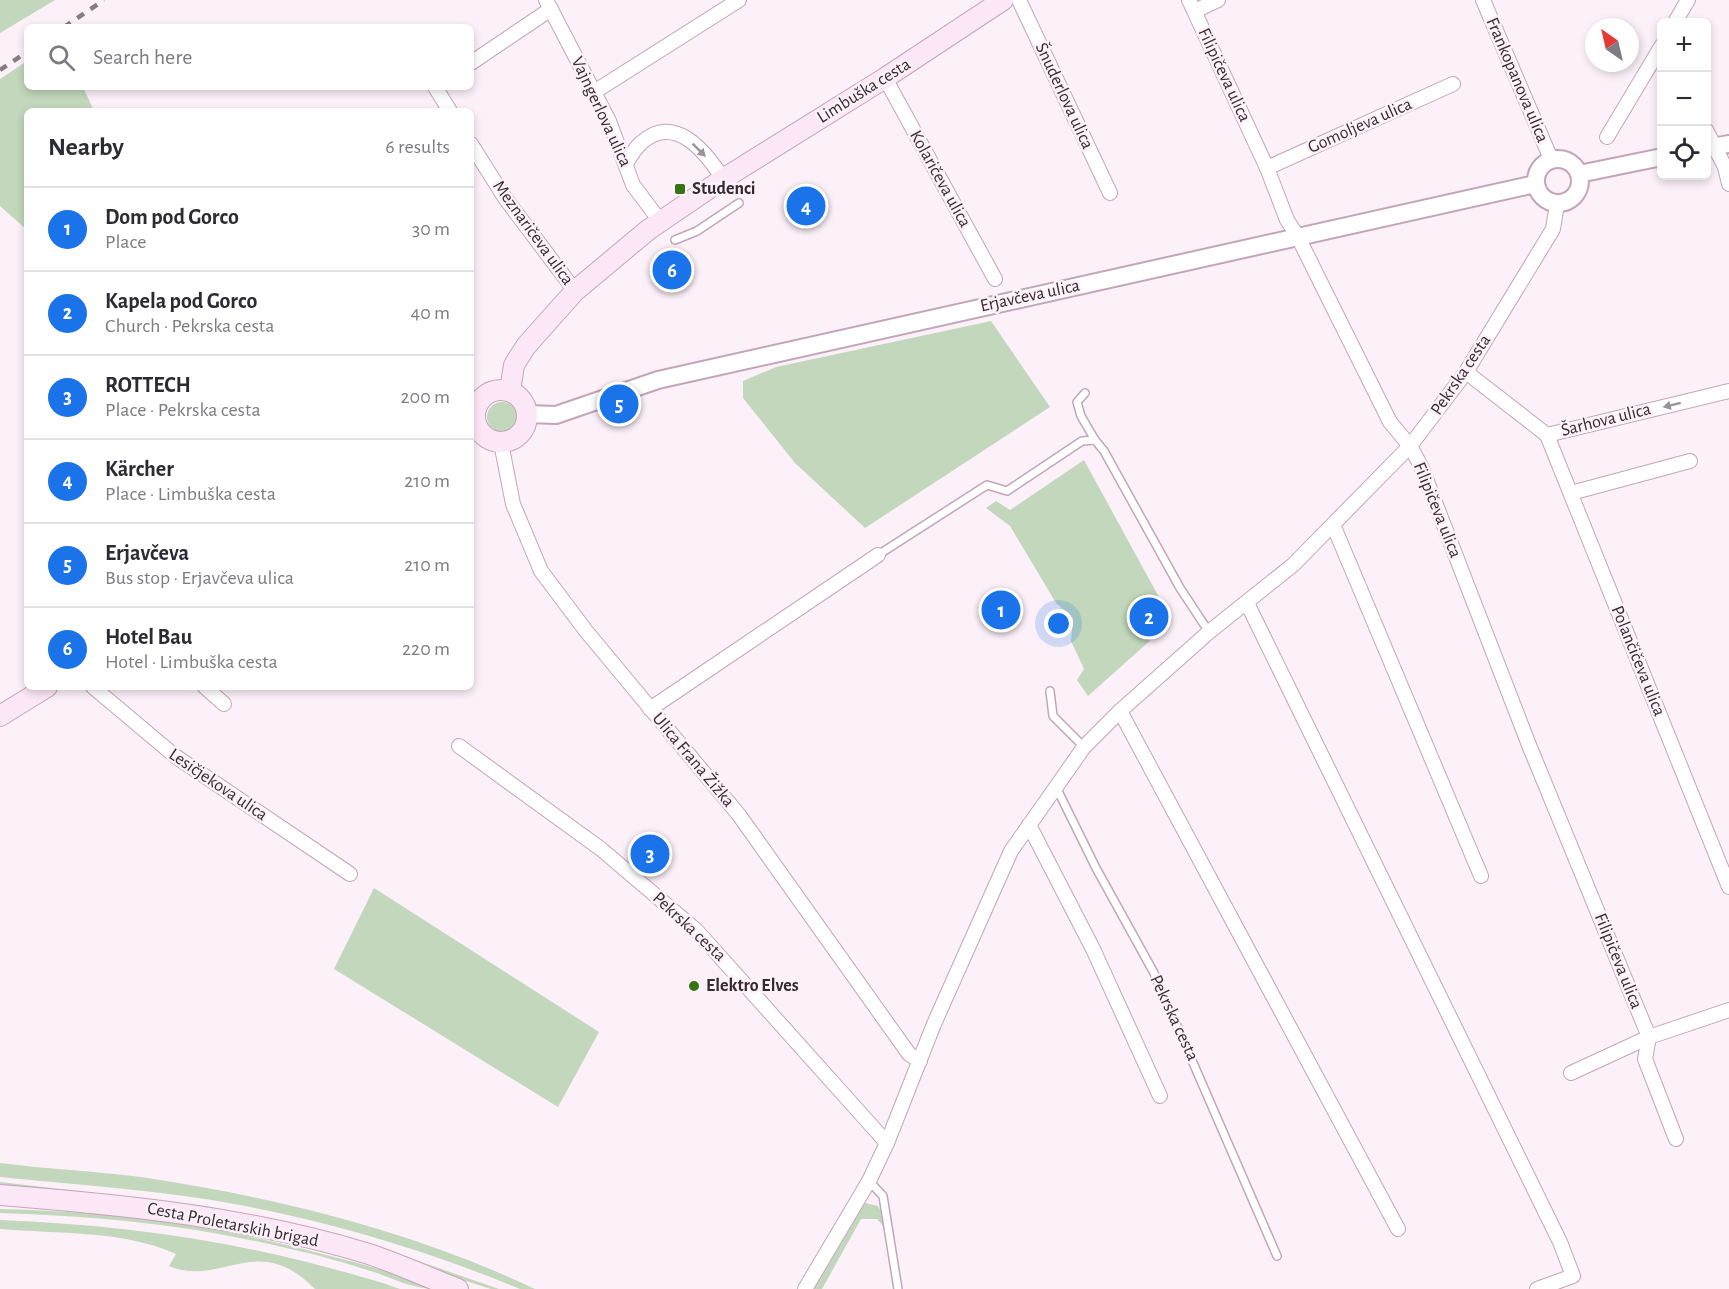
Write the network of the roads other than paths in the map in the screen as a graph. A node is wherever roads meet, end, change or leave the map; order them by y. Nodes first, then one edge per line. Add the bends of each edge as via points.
1 (738, 0) edge
2 (1003, 0) edge
3 (1019, 0) edge
4 (1218, 0) edge
5 (1483, 0) edge
6 (1688, 0) edge
7 (548, 5) edge
8 (1192, 5) edge
9 (1677, 18) edge
10 (1657, 53) edge
11 (474, 61) edge
12 (885, 78) junction
13 (1453, 84) dead end
14 (437, 90) edge
15 (594, 92) junction
16 (448, 108) edge
17 (1607, 137) dead end
18 (1716, 146) edge
19 (474, 149) edge
20 (1657, 158) edge
21 (1551, 159) junction
22 (627, 162) junction
23 (1267, 168) junction
24 (1580, 174) junction
25 (723, 179) junction
26 (1535, 184) junction
27 (1729, 184) edge
28 (1110, 193) dead end
29 (739, 202) dead end
30 (1557, 204) junction
31 (660, 221) junction
32 (1298, 237) junction
33 (675, 240) dead end
34 (995, 279) dead end
35 (575, 291) junction
36 (1466, 372) junction
37 (510, 391) junction
38 (1729, 391) edge
39 (1085, 393) dead end
40 (527, 414) junction
41 (474, 427) edge
42 (1547, 435) junction
43 (1095, 440) junction
44 (501, 443) junction
45 (1410, 446) junction
46 (1690, 461) dead end
47 (1571, 493) junction
48 (1334, 527) junction
49 (878, 555) joint
50 (1247, 603) junction
51 (1209, 632) junction
52 (41, 690) edge
53 (97, 690) edge
54 (208, 690) edge
55 (1050, 691) dead end
56 (224, 704) dead end
57 (650, 709) junction
58 (1120, 711) junction
59 (0, 716) edge
60 (459, 746) dead end
61 (1084, 747) junction
62 (1056, 787) junction
63 (1029, 825) junction
64 (350, 874) dead end
65 (1481, 876) dead end
66 (1729, 886) edge
67 (1729, 1010) edge
68 (1649, 1037) junction
69 (920, 1061) junction
70 (1571, 1073) dead end
71 (1160, 1096) dead end
72 (1676, 1139) dead end
73 (887, 1143) junction
74 (869, 1180) junction
75 (0, 1195) edge
76 (1398, 1229) dead end
77 (1277, 1256) dead end
78 (458, 1289) edge
79 (805, 1289) edge
80 (898, 1289) edge
81 (1537, 1289) edge

1 - 15 street
2 - 12 main road, Limbuška cesta
3 - 28 street, Šnuderlova ulica
4 - 8 street
5 - 21 street, Frankopanova ulica
6 - 9 street
7 - 11 street
7 - 15 street, Vajngerlova ulica
8 - 23 street, Filipičeva ulica
10 - 17 street
12 - 25 main road, Limbuška cesta
12 - 34 street, Kolaričeva ulica
13 - 23 street, Gomoljeva ulica
14 - 16 street
15 - 22 street, Vajngerlova ulica
18 - 27 street
19 - 35 street, Meznaričeva ulica via 505,198
20 - 24 street
21 - 24 street via 1568,161
21 - 26 street via 1539,168
22 -> 25 street via 641,142 668,131 685,136
22 - 31 street, Vajngerlova ulica via 633,185
23 - 32 street, Filipičeva ulica via 1287,220
24 - 30 street via 1575,196
25 - 31 main road, Limbuška cesta
26 - 30 street via 1544,199
26 - 32 street, Erjavčeva ulica
29 - 33 lane via 697,231
30 - 36 street, Pekrska cesta via 1553,229
31 - 35 main road, Limbuška cesta
32 - 40 street, Erjavčeva ulica via 658,380 556,415
32 - 45 street, Filipičeva ulica via 1390,422
35 - 37 main road, Limbuška cesta via 526,346 514,365
36 - 42 street, Šarhova ulica
36 - 45 street, Pekrska cesta
37 - 40 main road via 519,397
37 - 41 main road via 494,391 480,400
38 -> 42 street, Šarhova ulica
39 - 43 lane via 1077,402
40 - 44 main road via 520,434
41 - 44 main road via 490,441
42 - 47 street, Polančičeva ulica
43 - 49 lane via 1082,441 1007,491 987,485
43 - 51 lane
44 - 57 street, Ulica Frana Žižka via 513,504 541,571
45 - 48 street, Pekrska cesta
45 - 68 street, Filipičeva ulica
46 - 47 street
47 - 66 street, Polančičeva ulica
48 - 50 street, Pekrska cesta
48 - 65 street
49 - 57 street
50 - 51 street, Pekrska cesta
50 - 81 street via 1570,1268 1573,1276
51 - 58 street, Pekrska cesta
52 - 59 main road
53 - 64 street, Lesičjekova ulica via 175,756
54 - 56 street
55 - 61 lane via 1053,716
57 - 69 street, Ulica Frana Žižka via 739,815 909,1054
58 - 61 street, Pekrska cesta
58 - 76 street
60 - 73 street, Pekrska cesta via 601,849 696,930
61 - 62 street, Pekrska cesta
62 - 63 street, Pekrska cesta
62 - 77 lane, Pekrska cesta via 1154,973
63 - 69 street, Pekrska cesta via 1011,851
63 - 71 street via 1093,949
67 - 68 street
68 - 70 street
68 - 72 street, Filipičeva ulica via 1645,1059
69 - 73 street, Pekrska cesta
73 - 74 street, Pekrska cesta
74 - 79 street, Pekrska cesta
74 - 80 lane via 883,1196
75 - 78 main road, Cesta Proletarskih brigad via 127,1205 214,1218 370,1254

